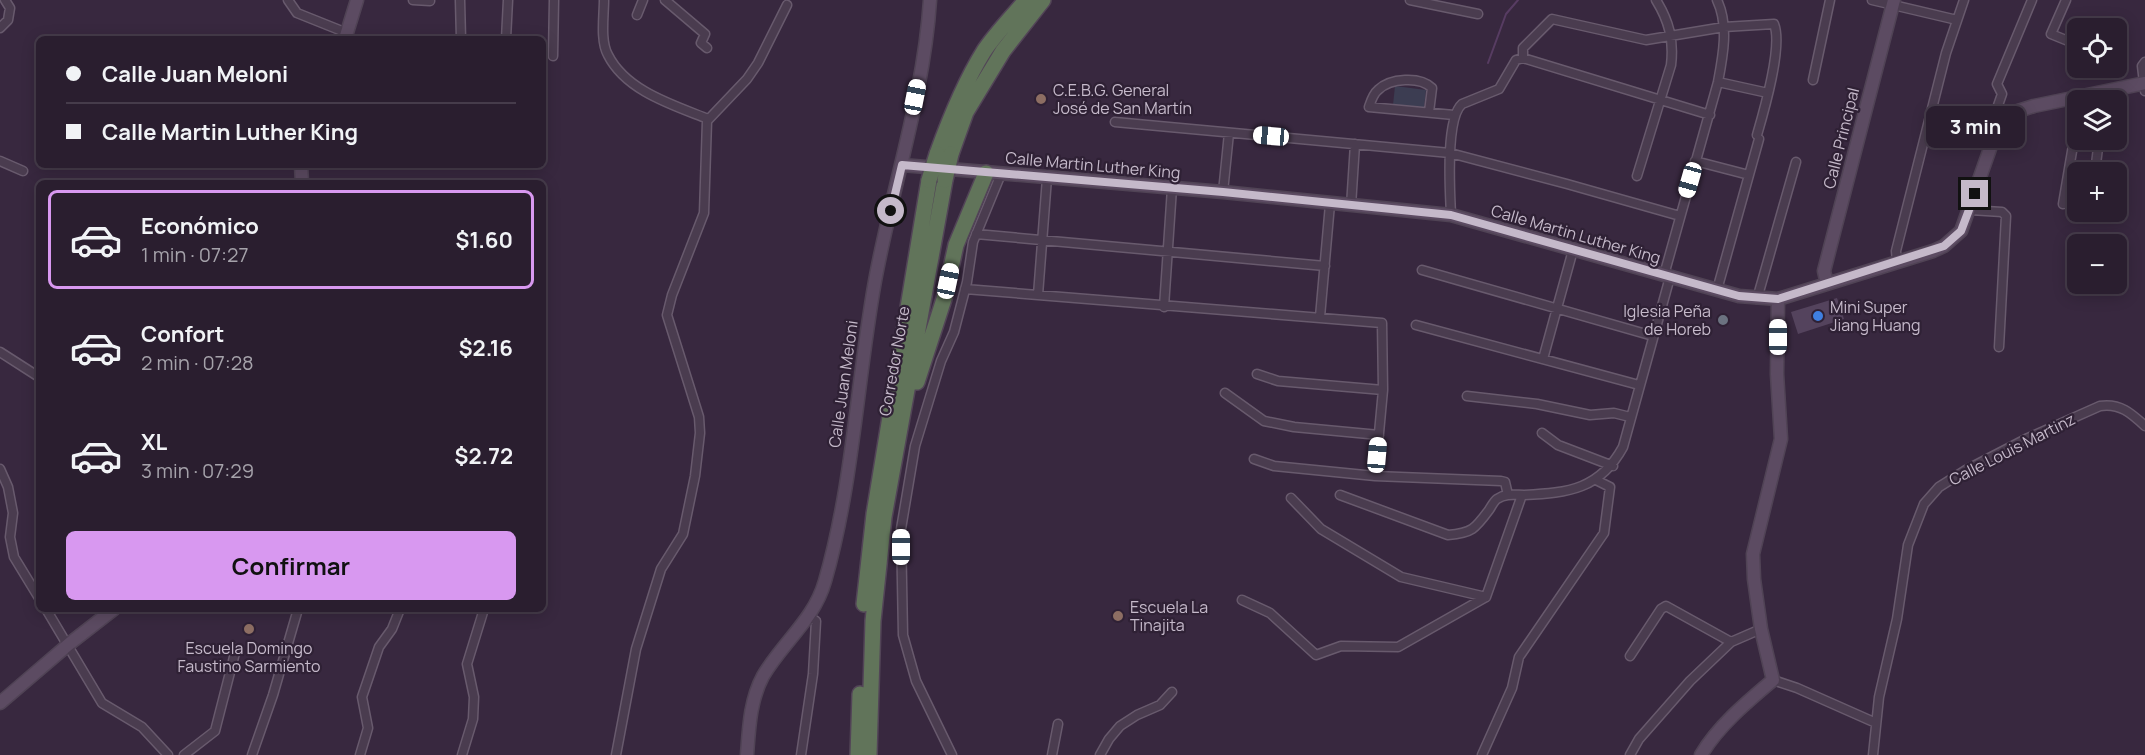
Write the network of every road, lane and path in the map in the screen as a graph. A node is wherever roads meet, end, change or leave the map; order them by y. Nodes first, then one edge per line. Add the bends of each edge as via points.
1 (5, 0) edge
2 (288, 0) edge
3 (358, 0) edge
4 (413, 0) edge
5 (460, 0) edge
6 (508, 0) edge
7 (554, 0) edge
8 (604, 0) edge
9 (643, 0) edge
10 (665, 0) edge
11 (930, 0) edge
12 (1011, 0) edge
13 (1026, 0) edge
14 (1043, 0) edge
15 (1410, 0) edge
16 (1656, 0) edge
17 (1717, 0) edge
18 (1830, 0) edge
19 (1872, 0) edge
20 (1964, 0) edge
21 (2032, 0) edge
22 (2066, 0) edge
23 (430, 1) edge
24 (1893, 2) edge
25 (787, 5) dead end
26 (1478, 14) dead end
27 (637, 15) dead end
28 (1957, 20) junction
29 (1724, 27) junction
30 (0, 28) edge
31 (346, 36) edge
32 (460, 36) edge
33 (506, 36) edge
34 (1672, 36) junction
35 (2067, 41) edge
36 (707, 48) dead end
37 (985, 50) junction
38 (553, 56) dead end
39 (1523, 58) junction
40 (2145, 62) edge
41 (1813, 80) dead end
42 (1718, 82) junction
43 (2145, 83) edge
44 (2123, 90) edge
45 (2145, 91) edge
46 (1768, 93) junction
47 (1661, 98) junction
48 (2067, 101) edge
49 (1430, 112) junction
50 (1454, 115) junction
51 (1710, 115) junction
52 (708, 119) junction
53 (1114, 122) dead end
54 (1999, 126) junction
55 (1229, 132) junction
56 (1355, 144) junction
57 (2072, 150) edge
58 (1450, 153) junction
59 (944, 154) junction
60 (0, 161) edge
61 (1695, 162) junction
62 (1796, 162) dead end
63 (902, 165) junction
64 (23, 171) dead end
65 (993, 173) junction
66 (1637, 176) dead end
67 (1749, 176) junction
68 (1047, 178) junction
69 (937, 180) junction
70 (1172, 188) junction
71 (1223, 192) junction
72 (1330, 204) junction
73 (2063, 204) dead end
74 (1350, 206) junction
75 (1970, 210) junction
76 (1451, 215) junction
77 (1680, 216) junction
78 (976, 234) junction
79 (1042, 240) junction
80 (1573, 250) junction
81 (1168, 252) junction
82 (1897, 262) junction
83 (1325, 266) junction
84 (1422, 270) dead end
85 (1667, 276) junction
86 (1827, 284) junction
87 (965, 289) junction
88 (1717, 290) junction
89 (1038, 296) junction
90 (1757, 299) junction
91 (1778, 299) junction
92 (1164, 307) junction
93 (1558, 308) junction
94 (1320, 318) junction
95 (1416, 324) dead end
96 (1653, 336) junction
97 (1999, 347) dead end
98 (0, 352) edge
99 (1542, 359) junction
100 (1257, 374) dead end
101 (36, 375) edge
102 (1638, 385) junction
103 (1383, 390) junction
104 (1225, 393) dead end
105 (1467, 396) dead end
106 (1630, 417) junction
107 (2145, 426) edge
108 (900, 430) junction
109 (1542, 433) dead end
110 (1379, 435) junction
111 (1254, 459) dead end
112 (1612, 466) junction
113 (0, 469) edge
114 (1375, 476) junction
115 (1596, 480) junction
116 (1340, 495) dead end
117 (1508, 495) junction
118 (1521, 495) junction
119 (1291, 498) dead end
120 (36, 593) edge
121 (1486, 597) junction
122 (1242, 600) dead end
123 (48, 612) edge
124 (110, 612) edge
125 (297, 612) edge
126 (399, 612) edge
127 (483, 612) edge
128 (809, 617) junction
129 (1761, 629) junction
130 (1731, 642) junction
131 (69, 644) junction
132 (236, 649) dead end
133 (1630, 656) dead end
134 (1773, 680) junction
135 (1172, 692) dead end
136 (0, 703) edge
137 (1876, 723) junction
138 (1058, 724) dead end
139 (168, 755) edge
140 (184, 755) edge
141 (252, 755) edge
142 (360, 755) edge
143 (462, 755) edge
144 (616, 755) edge
145 (747, 755) edge
146 (801, 755) edge
147 (858, 755) edge
148 (869, 755) edge
149 (952, 755) edge
150 (1052, 755) edge
151 (1100, 755) edge
152 (1482, 755) edge
153 (1630, 755) edge
154 (1701, 755) edge
155 (1873, 755) edge

1 - 30 street via 10,8 8,20
2 - 31 street via 297,13
3 - 31 street
4 - 23 street
5 - 32 street
6 - 33 street
7 - 38 street
8 - 52 street via 604,44 618,69 640,90
9 - 27 street
10 - 36 street via 705,34 701,43
11 - 63 street, Calle Juan Meloni
12 - 37 highway
13 - 37 highway, Corredor Norte
14 - 59 highway, Corredor Norte via 1003,51
15 - 26 street
16 - 34 street
17 - 29 street
18 - 41 street
19 - 24 street
20 - 28 street
21 - 54 street via 1997,84 2002,94 1995,114
22 - 35 street via 2051,34
24 - 28 street
24 - 86 street, Calle Principal via 1824,271
25 - 52 street via 747,79
28 - 82 street via 1902,229
29 - 34 street
29 - 42 street
29 - 46 street via 1774,24
34 - 39 street via 1646,40 1552,19 1523,48
34 - 47 street via 1671,65
37 - 59 highway, Corredor Norte via 953,110
39 - 47 street
39 - 50 street via 1516,60 1499,89 1462,104
40 - 43 street
42 - 46 street
42 - 51 street
43 - 44 street
43 - 45 street
46 - 67 street
47 - 51 street
47 - 66 street
48 - 54 street via 2015,112
49 - 49 street via 1419,111 1369,107 1377,90 1409,80 1432,88
49 - 50 street
50 - 58 street
51 - 61 street
52 - 144 street via 704,213 667,315 699,417 695,476 683,534 661,569 636,649
53 - 55 street
54 - 75 street, Calle Martin Luther King
55 - 56 street
55 - 71 street
56 - 58 street
56 - 74 street
57 - 73 street
58 - 76 street
58 - 77 street
59 - 69 highway, Corredor Norte, bridge
60 - 64 street
61 - 67 street
61 - 77 street
62 - 90 street
63 - 65 street, Calle Martin Luther King
63 - 128 street, Calle Juan Meloni via 875,281 843,501 825,580
65 - 68 street, Calle Martin Luther King
65 - 78 street
65 - 108 highway via 956,245 944,299
67 - 88 street
68 - 70 street, Calle Martin Luther King
68 - 79 street
69 - 108 highway, Corredor Norte
69 - 147 highway, Corredor Norte via 916,251 867,570
70 - 71 street, Calle Martin Luther King
70 - 81 street
71 - 72 street, Calle Martin Luther King
72 - 74 street, Calle Martin Luther King
72 - 83 street
74 - 76 street, Calle Martin Luther King
75 - 82 street, Calle Martin Luther King via 1961,231 1944,246
75 - 97 street via 2002,212 2006,216
76 - 80 street, Calle Martin Luther King
77 - 85 street
78 - 79 street
78 - 87 street
79 - 81 street
79 - 89 street
80 - 85 street, Calle Martin Luther King
80 - 93 street
81 - 83 street
81 - 92 street
82 - 86 street, Calle Martin Luther King
83 - 94 street
84 - 93 street
85 - 88 street, Calle Martin Luther King
85 - 96 street
86 - 91 street, Calle Martin Luther King
87 - 89 street
87 - 149 street via 915,446 901,529 903,635 916,681
88 - 90 street, Calle Martin Luther King
89 - 92 street
90 - 91 street, Calle Martin Luther King
91 - 129 street via 1781,439 1753,554
92 - 94 street
93 - 96 street
93 - 99 street
94 - 103 street via 1382,323
95 - 99 street
96 - 102 street
98 - 101 street
99 - 102 street
100 - 103 street via 1278,381
102 - 106 street
103 - 110 street
104 - 110 street via 1264,421
105 - 106 street via 1590,415 1614,413
106 - 112 street via 1623,447
107 - 137 street, Calle Louis Martinz via 2126,409 2100,406 2028,438 1939,487 1924,504 1908,545
108 - 148 highway, Corredor Norte via 877,571
109 - 112 street via 1558,445
110 - 114 street
111 - 114 street via 1274,466
112 - 115 street
113 - 120 street via 13,513 10,537 14,557
114 - 117 street via 1501,481 1505,482
115 - 118 street via 1572,490
115 - 152 street via 1610,487 1604,532 1518,657 1512,688
116 - 117 street via 1448,535 1466,534 1477,527 1496,499
117 - 118 street
118 - 121 street
119 - 121 street via 1322,529 1401,577
121 - 122 street via 1398,647 1341,646 1316,655 1270,613
123 - 131 street
124 - 131 street
125 - 141 street
126 - 142 street via 379,647 362,697 368,728
127 - 143 street via 467,664 474,697 473,719
128 - 145 street, Calle Juan Meloni via 785,644 753,698
128 - 146 street via 816,621 813,674
129 - 130 street
129 - 134 street
130 - 133 street via 1666,606
130 - 153 street via 1690,681 1639,739
131 - 136 street
131 - 139 street via 102,703 142,727
132 - 140 street via 214,731
134 - 137 street
134 - 154 street via 1745,703
135 - 151 street via 1160,705 1120,726
137 - 155 street, Calle Louis Martinz
138 - 150 street

